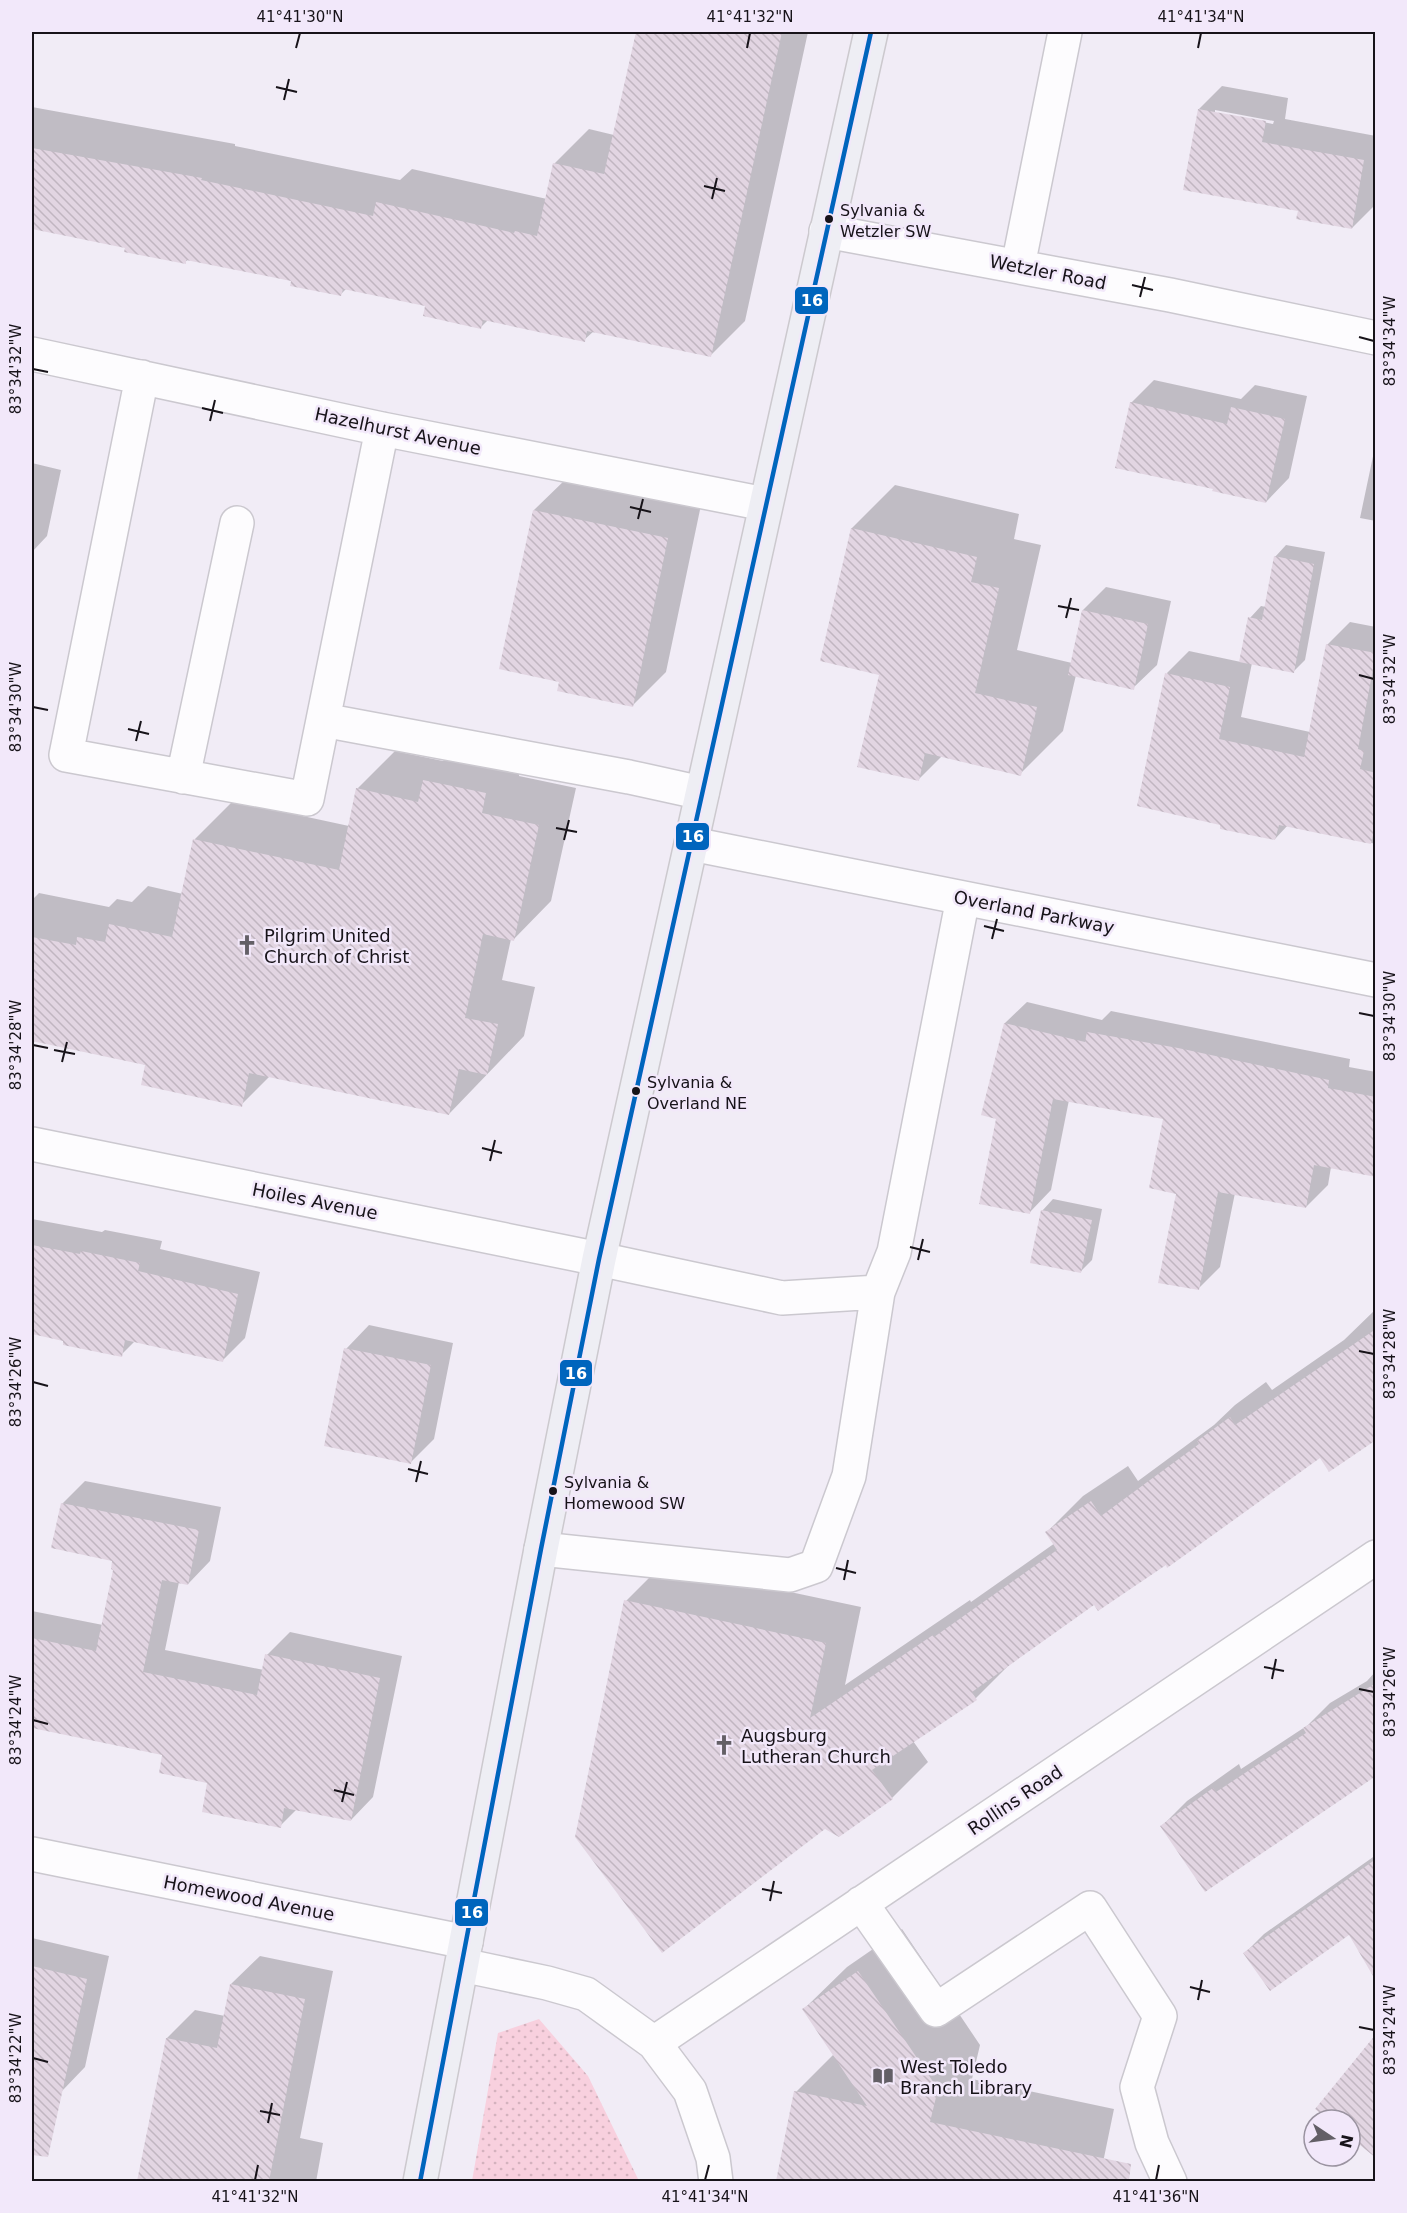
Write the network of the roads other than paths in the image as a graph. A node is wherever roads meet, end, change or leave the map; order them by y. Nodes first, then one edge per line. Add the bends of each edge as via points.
1 (871, 32) edge
2 (1065, 32) edge
3 (826, 231) junction
4 (1017, 266) junction
5 (1376, 338) edge
6 (32, 354) edge
7 (142, 377) junction
8 (382, 429) junction
9 (765, 504) junction
10 (237, 523) dead end
11 (323, 720) junction
12 (183, 777) junction
13 (702, 793) junction
14 (692, 844) junction
15 (963, 898) junction
16 (1376, 980) edge
17 (32, 1144) edge
18 (598, 1259) junction
19 (878, 1292) junction
20 (540, 1549) junction
21 (1376, 1557) edge
22 (32, 1854) edge
23 (861, 1903) junction
24 (464, 1953) junction
25 (654, 2043) junction
26 (420, 2181) edge
27 (716, 2181) edge
28 (1170, 2181) edge

1 - 3 main road
2 - 4 street
3 - 4 street, Wetzler Road
3 - 9 main road
4 - 5 street, Wetzler Road
6 - 7 street, Hazelhurst Avenue
7 - 8 street, Hazelhurst Avenue
7 - 12 street via 66,755
8 - 9 street, Hazelhurst Avenue
8 - 11 street
9 - 13 main road
10 - 12 street
11 - 12 street via 307,799
11 - 13 street
13 - 14 main road
14 - 15 street, Overland Parkway
14 - 18 main road
15 - 16 street, Overland Parkway
15 - 19 street via 894,1252
17 - 18 street, Hoiles Avenue
18 - 19 street, Hoiles Avenue via 782,1298
18 - 20 main road
19 - 20 street via 849,1476 816,1566 790,1575
20 - 24 main road
21 - 23 street, Rollins Road
22 - 24 street, Homewood Avenue
23 - 25 street, Rollins Road
23 - 28 street via 936,2010 1090,1908 1160,2016 1137,2087 1152,2143
24 - 25 street, Homewood Avenue via 586,1994
24 - 26 main road
25 - 27 street, Homewood Avenue via 690,2091 713,2158

